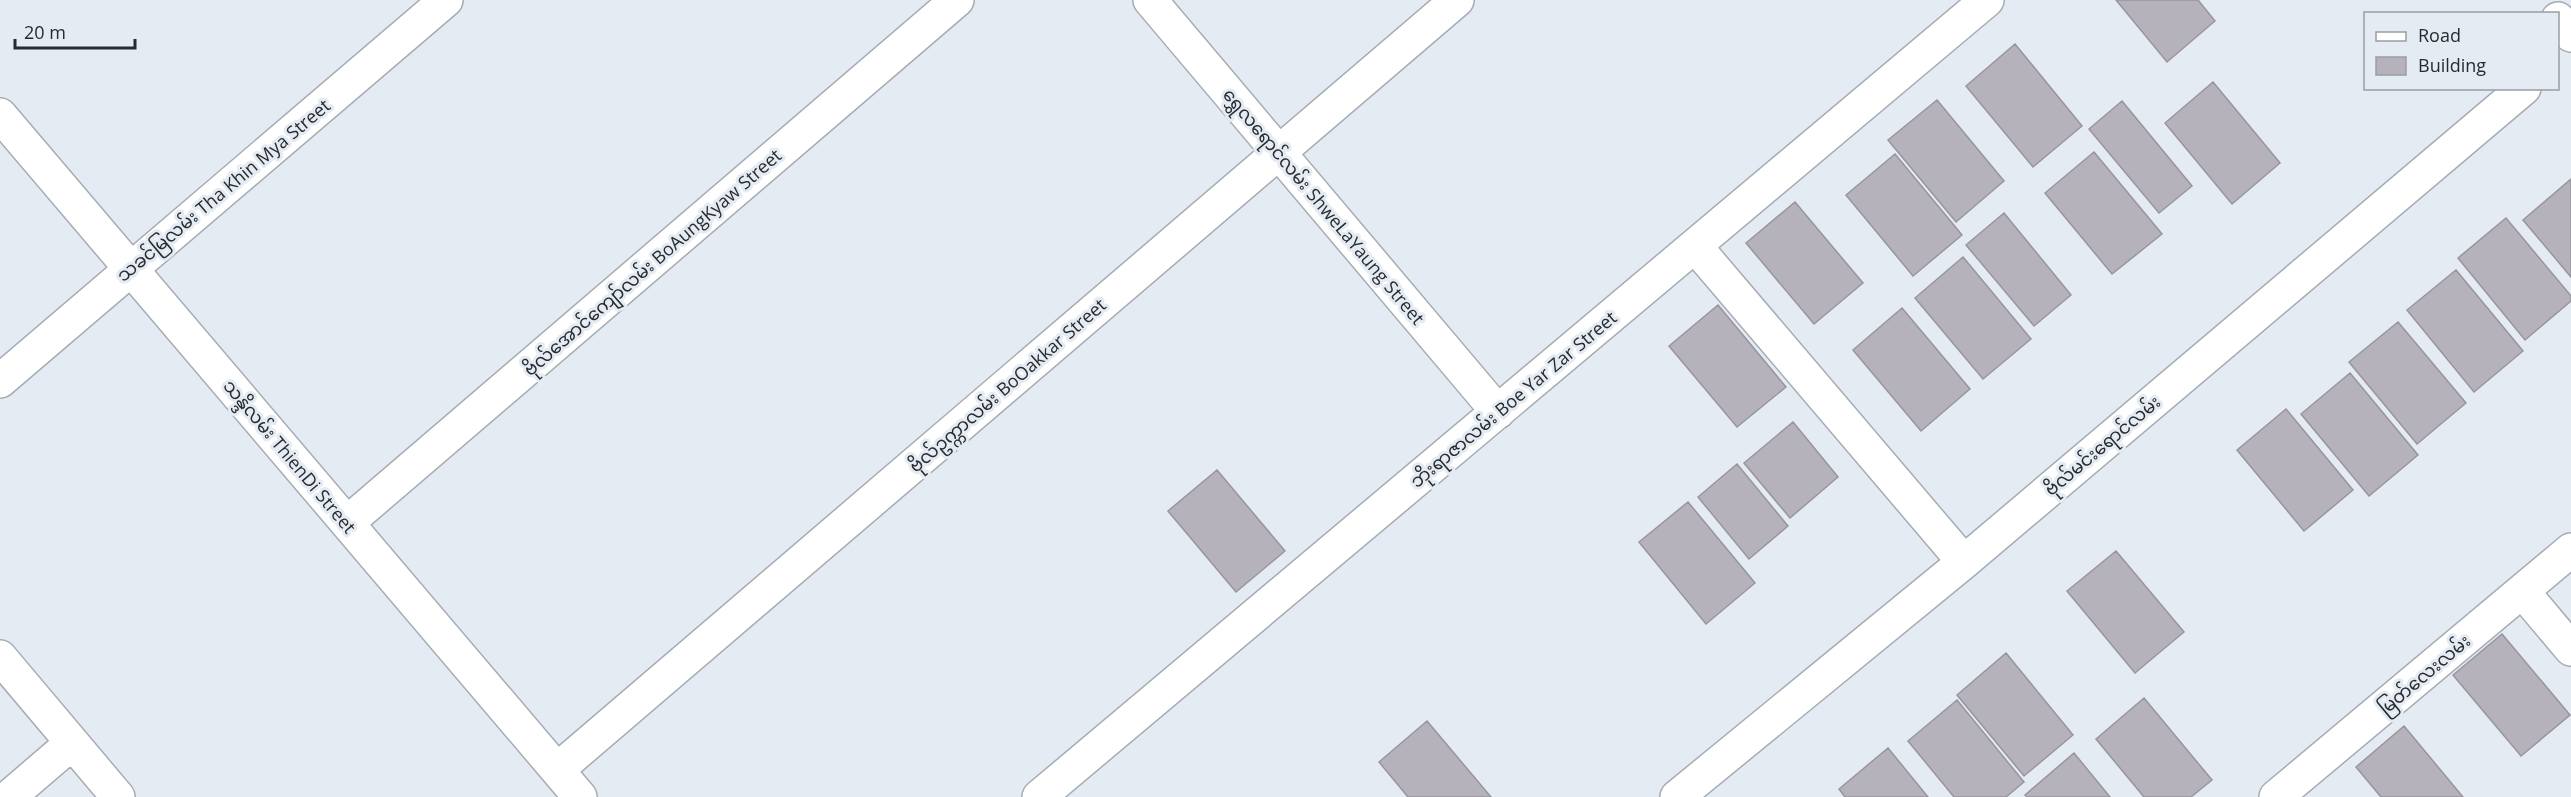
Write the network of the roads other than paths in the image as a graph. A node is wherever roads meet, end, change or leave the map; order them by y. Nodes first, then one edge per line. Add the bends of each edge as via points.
1 (446, 0) edge
2 (957, 0) edge
3 (1150, 0) edge
4 (1457, 0) edge
5 (1987, 0) edge
6 (2541, 0) edge
7 (2551, 12) edge
8 (2559, 20) edge
9 (2571, 35) edge
10 (2571, 49) edge
11 (2559, 59) edge
12 (2522, 90) edge
13 (0, 116) edge
14 (1279, 152) junction
15 (1695, 246) junction
16 (130, 268) junction
17 (0, 381) edge
18 (1498, 412) junction
19 (347, 523) junction
20 (2571, 550) edge
21 (1964, 562) junction
22 (2523, 592) junction
23 (2571, 649) edge
24 (0, 657) edge
25 (72, 742) junction
26 (557, 770) junction
27 (9, 797) edge
28 (118, 797) edge
29 (580, 797) edge
30 (1039, 797) edge
31 (1677, 797) edge
32 (2276, 797) edge

1 - 16 street, သခင်မြလမ်း Tha Khin Mya Street
2 - 19 street, ဗိုလ်အောင်ကျော်လမ်း BoAungKyaw Street
3 - 14 street, ရွှေလရောင်လမ်း ShweLaYaung Street
4 - 14 street, ဗိုလ်ဥက္ကာလမ်း BoOakkar Street
5 - 15 street, ဘိုးရာဇာလမ်း Boe Yar Zar Street
6 - 7 street
8 - 9 street
10 - 11 street
12 - 21 street, ဗိုလ်မင်းရောင်လမ်း
13 - 16 street, သန္ဒိလမ်း ThienDi Street
14 - 18 street, ရွှေလရောင်လမ်း ShweLaYaung Street
14 - 26 street, ဗိုလ်ဥက္ကာလမ်း BoOakkar Street
15 - 18 street, ဘိုးရာဇာလမ်း Boe Yar Zar Street
15 - 21 street
16 - 17 street, သခင်မြလမ်း Tha Khin Mya Street
16 - 19 street, သန္ဒိလမ်း ThienDi Street
18 - 30 street, ဘိုးရာဇာလမ်း Boe Yar Zar Street
19 - 26 street, သန္ဒိလမ်း ThienDi Street
20 - 22 street, မြတ်လေးလမ်း
21 - 31 street, ဗိုလ်မင်းရောင်လမ်း
22 - 23 street
22 - 32 street, မြတ်လေးလမ်း
24 - 25 street
25 - 27 street
25 - 28 street
26 - 29 street, သန္ဒိလမ်း ThienDi Street

